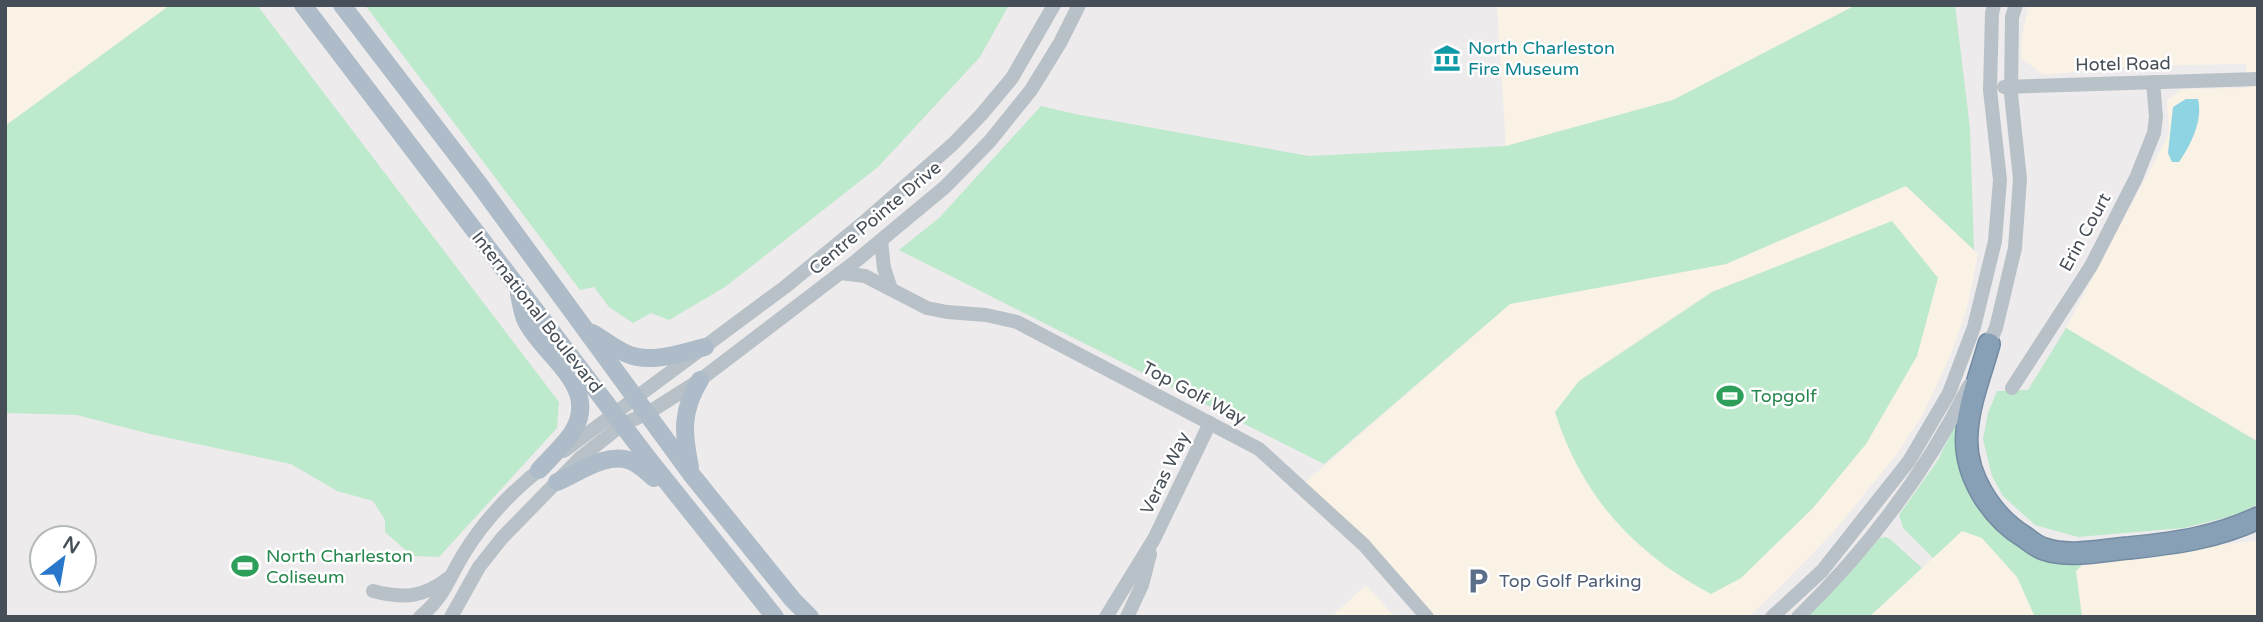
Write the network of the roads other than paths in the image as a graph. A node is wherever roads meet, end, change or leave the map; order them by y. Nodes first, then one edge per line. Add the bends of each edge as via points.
1 (303, 5) edge
2 (342, 5) edge
3 (1054, 5) edge
4 (1079, 5) edge
5 (1994, 5) edge
6 (2016, 5) edge
7 (2258, 79) edge
8 (2153, 82) junction
9 (2011, 86) junction
10 (1990, 90) junction
11 (881, 241) junction
12 (840, 273) junction
13 (516, 284) junction
14 (891, 289) junction
15 (584, 327) junction
16 (1989, 344) junction
17 (705, 347) junction
18 (700, 380) junction
19 (2012, 388) dead end
20 (636, 398) junction
21 (648, 414) junction
22 (619, 419) junction
23 (1210, 423) junction
24 (539, 470) junction
25 (691, 474) junction
26 (557, 482) junction
27 (678, 497) junction
28 (2258, 517) edge
29 (1154, 539) junction
30 (453, 574) junction
31 (373, 591) dead end
32 (454, 611) edge
33 (420, 617) edge
34 (444, 617) edge
35 (775, 617) edge
36 (810, 617) edge
37 (1106, 617) edge
38 (1127, 617) edge
39 (1427, 617) edge
40 (1772, 617) edge
41 (1798, 617) edge

1 - 13 main road, International Boulevard
2 - 15 main road, International Boulevard
3 - 17 street, Centre Pointe Drive via 1012,78 981,115 893,197
4 - 11 street, Centre Pointe Drive via 1031,90 990,141
5 - 10 street
6 - 9 street
7 - 8 street, Hotel Road
8 - 9 street, Hotel Road
8 - 19 street, Erin Court via 2154,133 2136,178 2091,266
9 - 10 street, Hotel Road
9 - 16 street via 2020,179 2015,248
10 - 40 street via 2000,180 1995,241 1974,327 1949,393 1901,471 1822,571
11 - 12 street, Centre Pointe Drive
11 - 14 street
12 - 14 street, Top Golf Way via 866,276
12 - 18 street, Centre Pointe Drive
13 - 22 main road, International Boulevard
13 - 24 main road via 526,321 573,383 580,401 572,432
14 - 23 street, Top Golf Way via 927,308 1017,322
15 - 17 main road via 640,359
15 - 20 main road, International Boulevard
16 - 28 highway via 1970,408 1966,434 1969,461 1987,504 2012,530 2043,549 2074,553 2190,541
16 - 41 street via 1921,471 1834,582
17 - 20 street, Centre Pointe Drive
18 - 21 street, Centre Pointe Drive
18 - 25 main road via 687,405 684,424
20 - 21 main road, International Boulevard
20 - 22 street, Centre Pointe Drive
21 - 22 street, Centre Pointe Drive
21 - 25 main road, International Boulevard
22 - 24 street
22 - 26 street
22 - 27 main road, International Boulevard
23 - 29 street, Veras Way
23 - 39 street, Top Golf Way via 1259,449 1364,545
24 - 30 street via 493,515
25 - 36 main road, International Boulevard
26 - 27 main road via 617,458 630,460
26 - 32 street via 502,538
27 - 35 main road, International Boulevard
29 - 37 street, Veras Way
29 - 38 street, Veras Way via 1142,585
30 - 31 street via 420,594 395,597
30 - 33 street via 445,592
32 - 34 street

